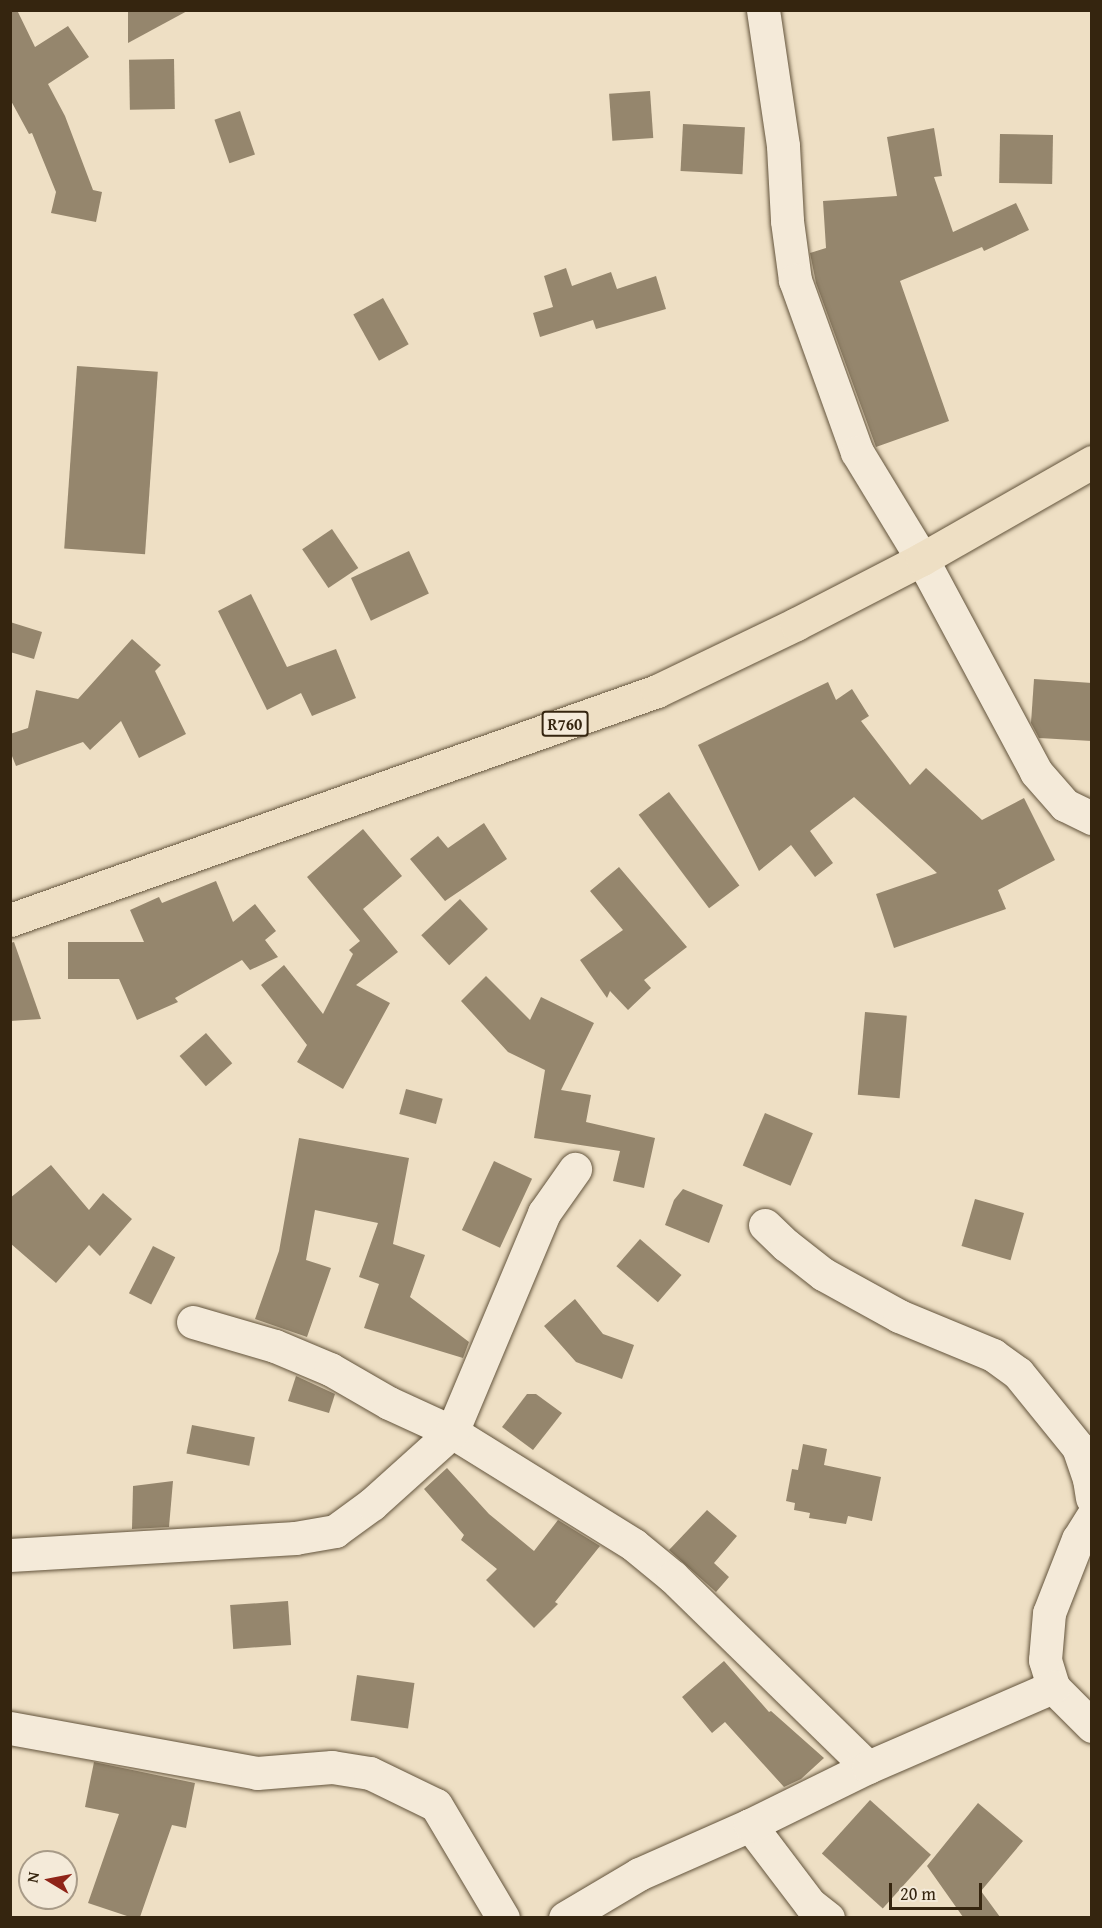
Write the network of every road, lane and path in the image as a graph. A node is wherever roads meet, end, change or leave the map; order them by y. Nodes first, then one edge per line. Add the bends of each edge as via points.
1 (763, 10) edge
2 (1092, 462) edge
3 (922, 559) junction
4 (1092, 818) edge
5 (10, 920) edge
6 (575, 1169) dead end
7 (765, 1225) dead end
8 (193, 1322) dead end
9 (452, 1432) junction
10 (1092, 1498) edge
11 (1092, 1517) edge
12 (10, 1556) edge
13 (1053, 1687) junction
14 (1092, 1725) edge
15 (10, 1728) edge
16 (868, 1767) junction
17 (750, 1825) junction
18 (503, 1917) edge
19 (565, 1917) edge
20 (828, 1917) edge

1 - 3 street via 783,146 795,280 857,452
2 - 3 main road, R760
3 - 4 street via 1035,772 1065,805
3 - 5 main road, R760 via 657,691
6 - 9 street via 544,1213
7 - 10 street via 824,1274 899,1316 993,1354 1018,1373 1078,1447
8 - 9 street via 275,1346 330,1369 389,1403
9 - 12 street via 372,1504 335,1531 296,1538
9 - 16 street via 634,1545
11 - 13 street via 1078,1539 1049,1613 1046,1660
13 - 14 street
13 - 16 street
15 - 18 street via 257,1773 332,1767 370,1773 436,1805
16 - 17 street
17 - 19 street via 639,1874
17 - 20 street via 810,1904

